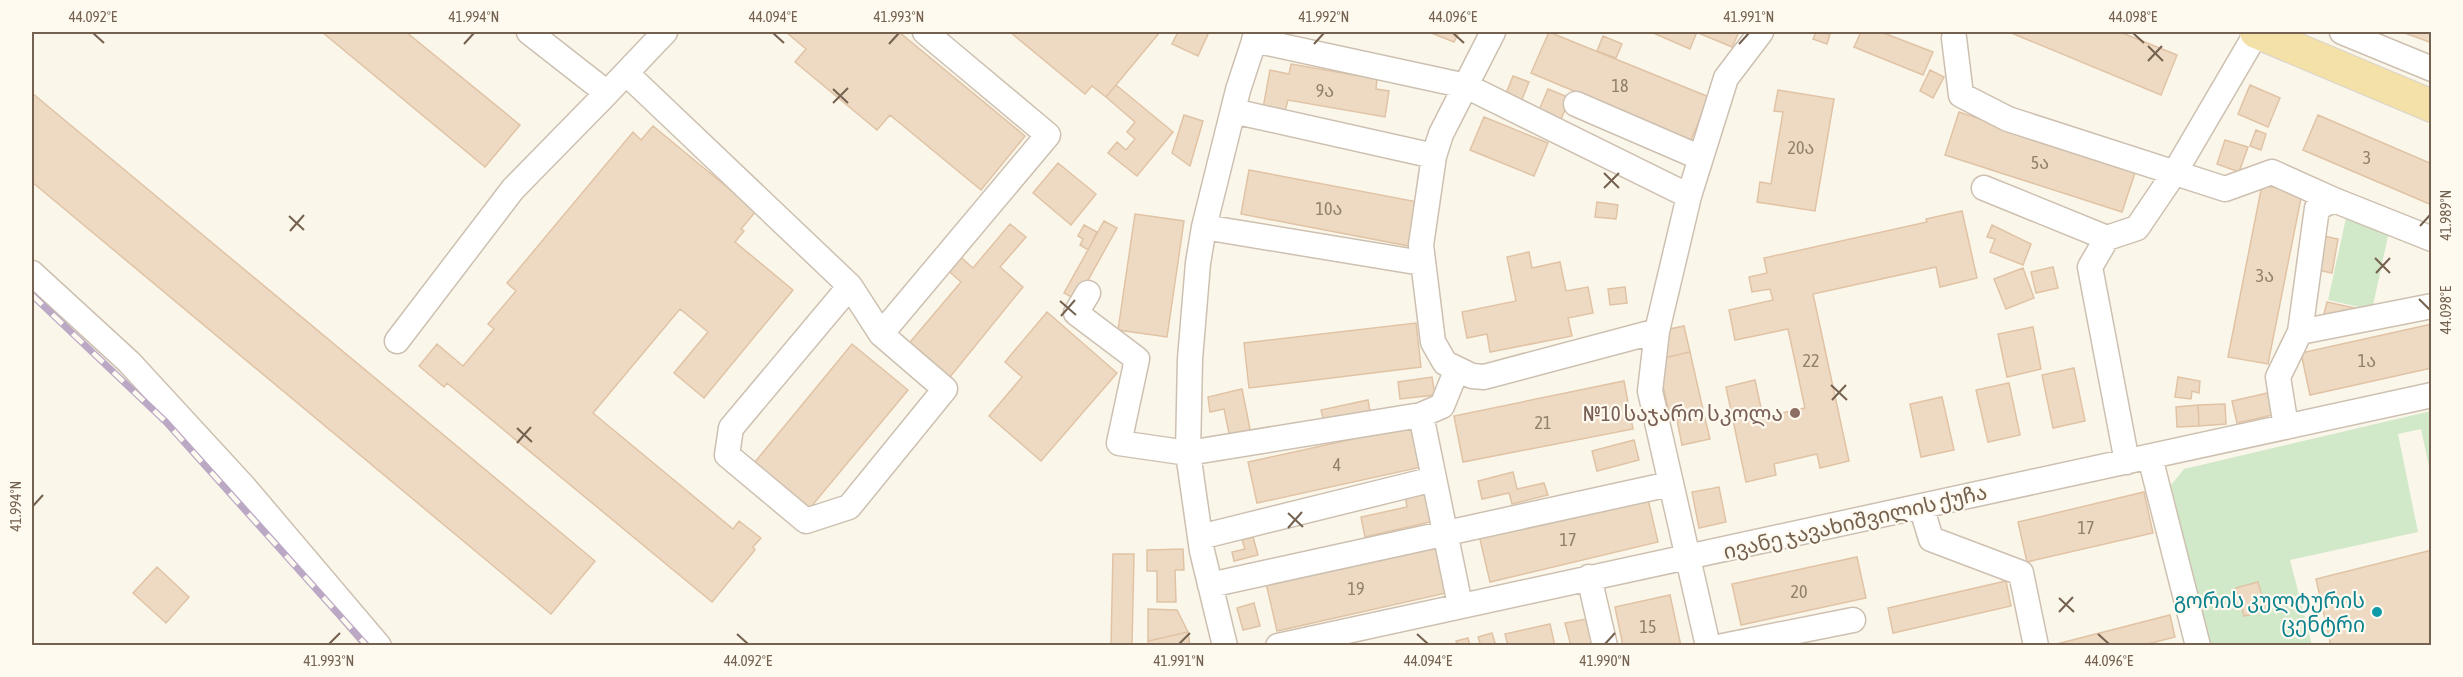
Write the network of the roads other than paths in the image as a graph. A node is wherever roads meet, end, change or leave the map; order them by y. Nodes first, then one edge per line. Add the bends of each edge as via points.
1 (529, 32) edge
2 (665, 32) edge
3 (925, 32) edge
4 (1493, 32) edge
5 (1761, 32) edge
6 (1950, 34) edge
7 (2267, 34) edge
8 (2356, 34) edge
9 (1255, 35) edge
10 (2432, 69) edge
11 (2348, 71) junction
12 (626, 73) junction
13 (1466, 86) junction
14 (607, 93) junction
15 (1576, 104) dead end
16 (2432, 106) edge
17 (1233, 111) junction
18 (1434, 156) junction
19 (1701, 158) junction
20 (2175, 172) junction
21 (1984, 188) dead end
22 (1689, 196) junction
23 (2334, 200) junction
24 (1204, 228) junction
25 (2107, 238) junction
26 (2432, 239) edge
27 (1422, 263) junction
28 (32, 273) edge
29 (850, 286) junction
30 (1088, 293) dead end
31 (2432, 306) edge
32 (1657, 332) junction
33 (2300, 332) junction
34 (881, 334) junction
35 (397, 341) dead end
36 (1457, 369) junction
37 (2432, 395) edge
38 (1421, 415) junction
39 (2286, 427) junction
40 (1188, 453) junction
41 (2138, 460) junction
42 (1434, 479) junction
43 (1670, 484) junction
44 (1921, 506) junction
45 (1445, 532) junction
46 (1200, 537) junction
47 (1688, 558) junction
48 (1589, 577) junction
49 (1210, 585) junction
50 (1460, 605) junction
51 (1853, 620) dead end
52 (379, 645) edge
53 (1225, 645) edge
54 (1278, 645) edge
55 (1605, 645) edge
56 (1708, 645) edge
57 (1723, 645) edge
58 (2036, 645) edge
59 (2198, 645) edge

1 - 14 street
2 - 12 street
3 - 34 street via 1048,135
4 - 13 street
5 - 19 street via 1726,78
6 - 20 street via 1961,95 2008,119
7 - 11 main road
7 - 20 street
8 - 10 street
8 - 11 street
9 - 13 street
9 - 17 street
11 - 16 main road
12 - 14 street
12 - 29 street
13 - 18 street
13 - 22 street
14 - 35 street via 513,189
15 - 19 street
17 - 18 street
17 - 24 street
18 - 27 street
19 - 22 street
20 - 23 street via 2225,189 2272,172
20 - 25 street via 2137,228
21 - 25 street
22 - 32 street
23 - 26 street
23 - 33 street via 2317,208
24 - 27 street
24 - 40 street via 1190,359
25 - 41 street via 2090,267
27 - 36 street via 1433,342 1445,363
28 - 52 street via 129,362 245,488
29 - 34 street
29 - 34 street via 731,428 727,455 806,521 849,507 945,389
30 - 40 street via 1076,313 1137,359 1119,443
31 - 33 street
32 - 36 street via 1484,377
32 - 43 street via 1650,392
33 - 39 street via 2278,377
36 - 38 street via 1442,406
37 - 39 street, ივანე ჯავახიშვილის ქუჩა
38 - 40 street
38 - 42 street
39 - 41 street, ივანე ჯავახიშვილის ქუჩა
40 - 46 street
41 - 44 street, ივანე ჯავახიშვილის ქუჩა
41 - 59 street
42 - 45 street
42 - 46 street
43 - 45 street
43 - 47 street
44 - 47 street, ივანე ჯავახიშვილის ქუჩა
44 - 58 street via 1931,539 2021,573
45 - 49 street
45 - 50 street
46 - 49 street
47 - 48 street, ივანე ჯავახიშვილის ქუჩა
47 - 56 street
48 - 50 street, ივანე ჯავახიშვილის ქუჩა
48 - 55 street
49 - 53 street
50 - 54 street, ივანე ჯავახიშვილის ქუჩა
51 - 57 street

